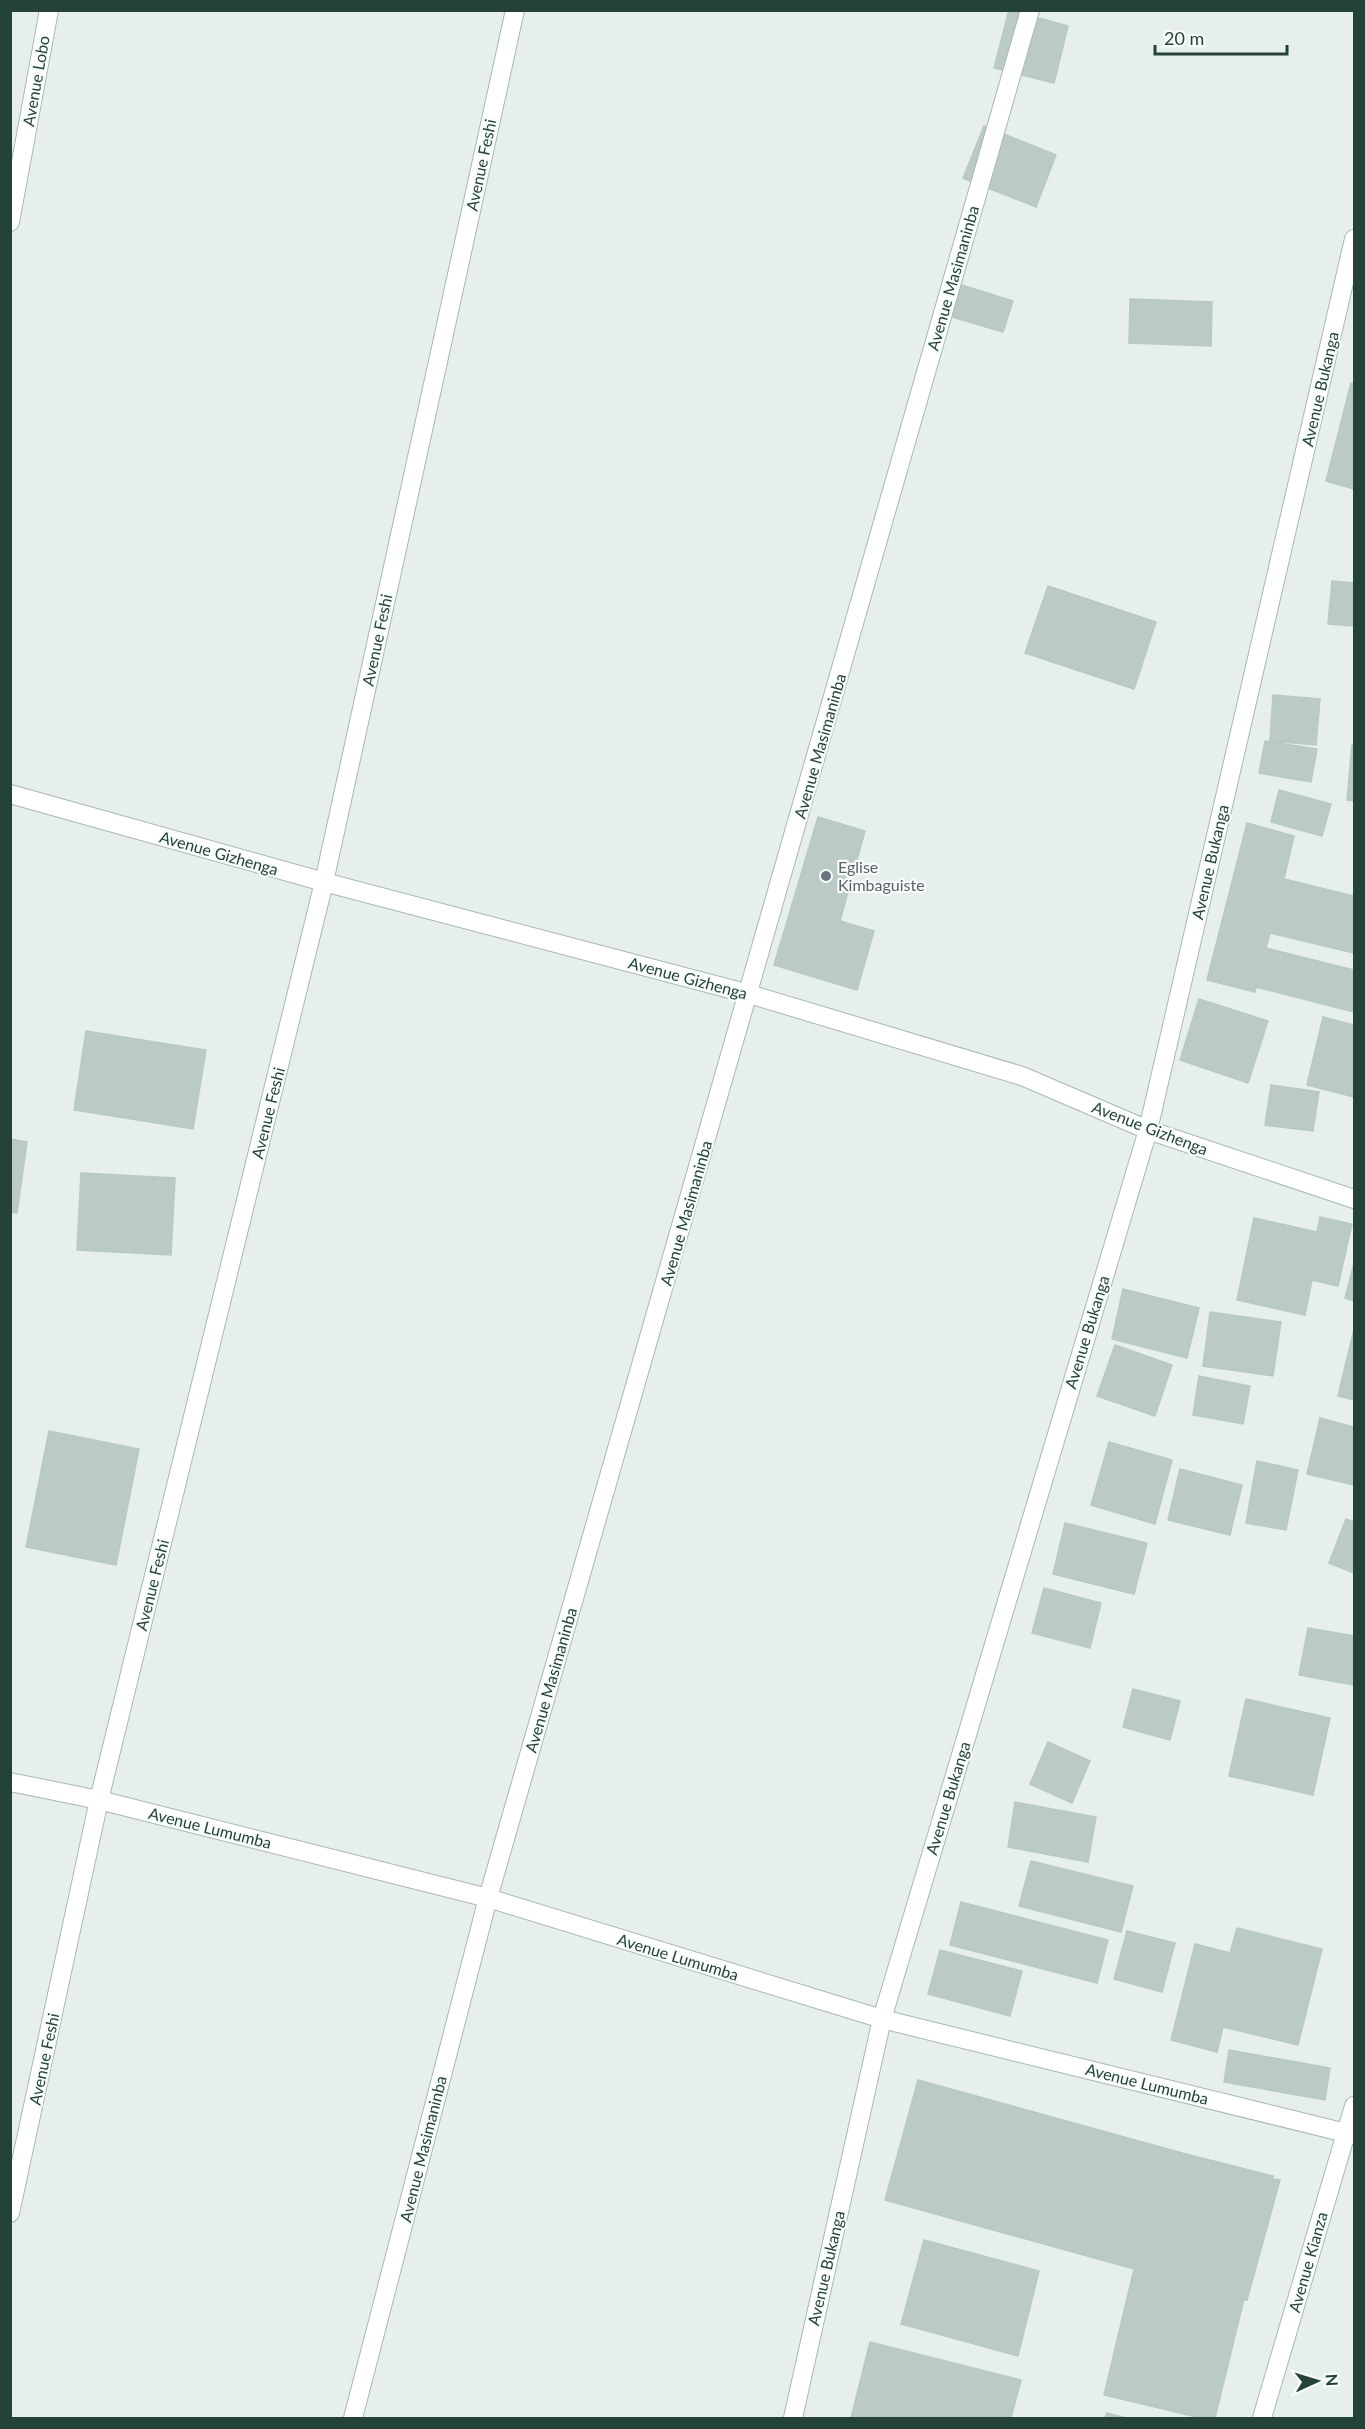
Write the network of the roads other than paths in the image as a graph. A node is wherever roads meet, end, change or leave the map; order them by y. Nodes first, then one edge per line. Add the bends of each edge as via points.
1 (49, 10) edge
2 (515, 10) edge
3 (1030, 10) edge
4 (10, 222) edge
5 (1354, 239) edge
6 (10, 794) edge
7 (324, 882) junction
8 (749, 994) junction
9 (1148, 1130) junction
10 (1354, 1199) edge
11 (10, 1782) edge
12 (99, 1800) junction
13 (488, 1898) junction
14 (882, 2019) junction
15 (1354, 2106) edge
16 (1350, 2133) edge
17 (10, 2213) edge
18 (354, 2418) edge
19 (793, 2418) edge
20 (1262, 2418) edge

1 - 4 street, Avenue Lobo
2 - 7 street, Avenue Feshi
3 - 8 street, Avenue Masimaninba
5 - 9 street, Avenue Bukanga
6 - 7 street, Avenue Gizhenga
7 - 8 street, Avenue Gizhenga
7 - 12 street, Avenue Feshi
8 - 9 street, Avenue Gizhenga via 1022,1076
8 - 13 street, Avenue Masimaninba
9 - 10 street, Avenue Gizhenga
9 - 14 street, Avenue Bukanga
11 - 12 street, Avenue Lumumba
12 - 13 street, Avenue Lumumba
12 - 17 street, Avenue Feshi
13 - 14 street, Avenue Lumumba
13 - 18 street, Avenue Masimaninba
14 - 16 street, Avenue Lumumba
14 - 19 street, Avenue Bukanga
15 - 16 street, Avenue Kianza
16 - 20 street, Avenue Kianza

